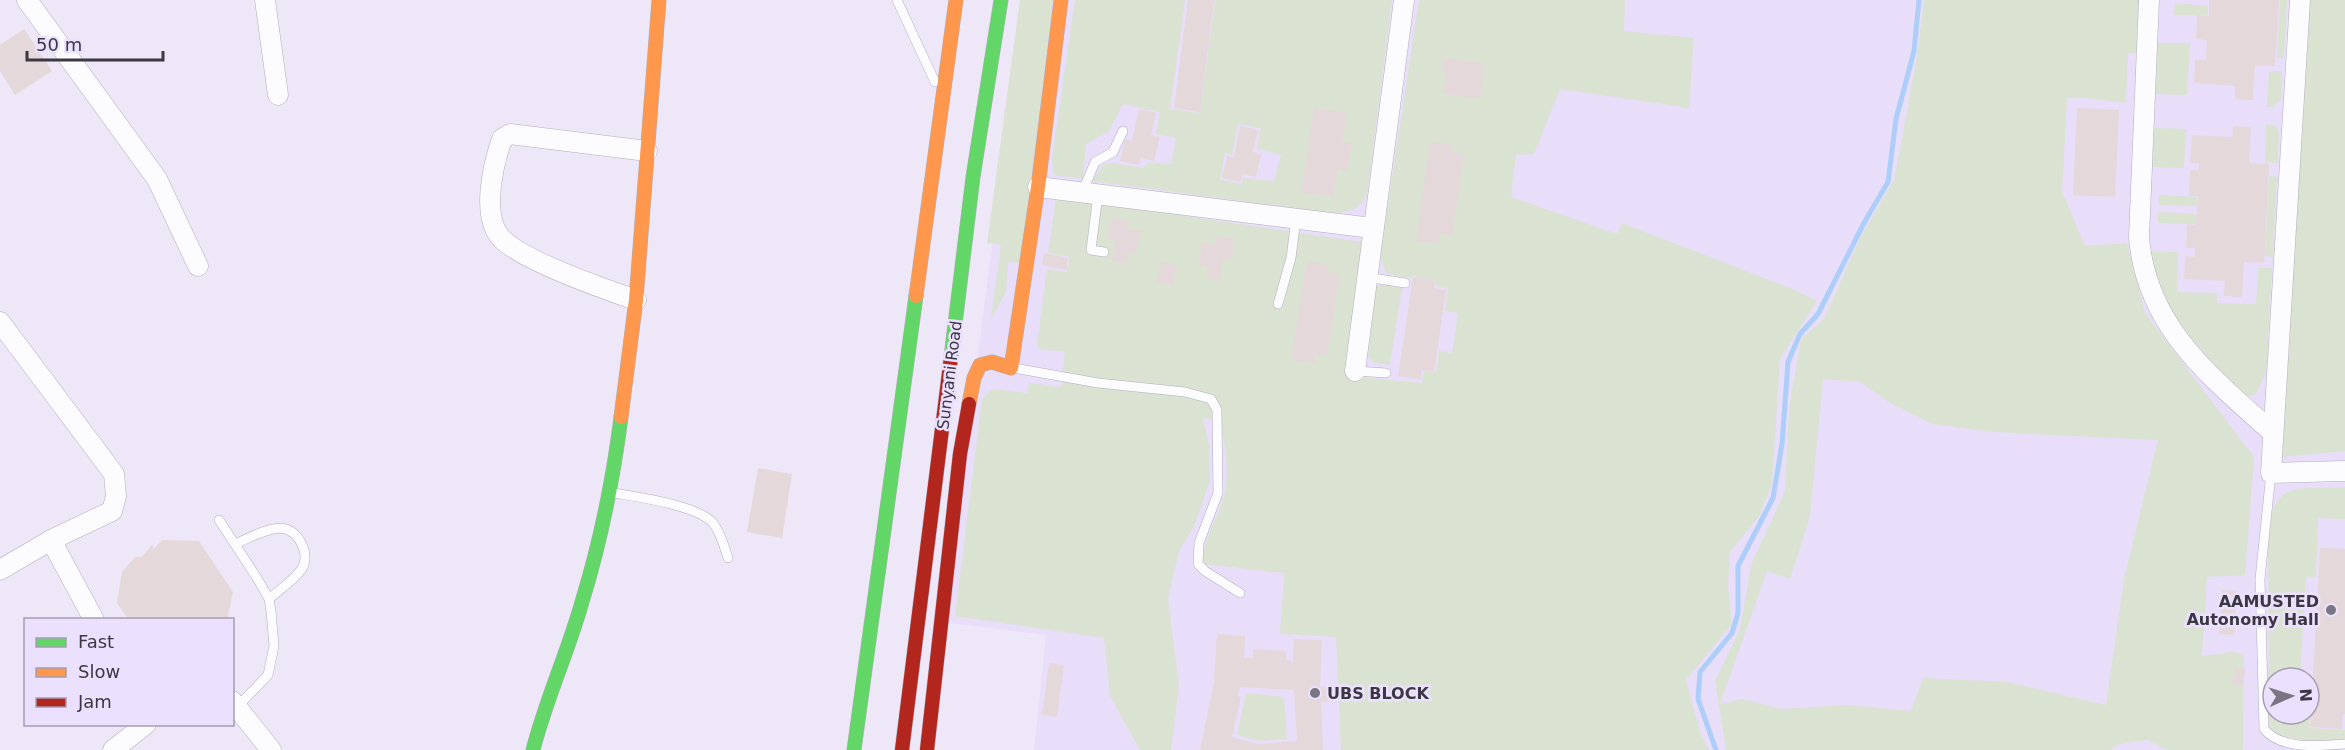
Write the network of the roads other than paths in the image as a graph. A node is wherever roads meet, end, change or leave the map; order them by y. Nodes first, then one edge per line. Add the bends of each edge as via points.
1 (27, 0) edge
2 (265, 0) edge
3 (659, 0) edge
4 (897, 0) edge
5 (956, 0) edge
6 (1001, 0) edge
7 (1061, 0) edge
8 (1404, 0) edge
9 (2149, 0) edge
10 (2300, 0) edge
11 (279, 95) dead end
12 (942, 95) junction
13 (1123, 131) dead end
14 (647, 151) junction
15 (1038, 187) junction
16 (1090, 194) junction
17 (1296, 219) junction
18 (1372, 228) junction
19 (1104, 252) dead end
20 (198, 266) dead end
21 (1366, 277) junction
22 (1405, 283) dead end
23 (636, 300) junction
24 (1278, 304) dead end
25 (0, 322) edge
26 (1011, 368) junction
27 (1355, 371) joint
28 (1386, 374) dead end
29 (2273, 433) junction
30 (2345, 471) edge
31 (2271, 473) junction
32 (611, 493) junction
33 (219, 520) dead end
34 (51, 540) junction
35 (235, 544) junction
36 (728, 558) dead end
37 (0, 570) edge
38 (1240, 592) dead end
39 (269, 598) junction
40 (93, 618) edge
41 (235, 704) edge
42 (143, 726) edge
43 (2345, 744) edge
44 (113, 750) edge
45 (271, 750) edge
46 (533, 750) edge
47 (854, 750) edge
48 (902, 750) edge
49 (927, 750) edge

1 - 20 street via 157,180
2 - 11 street
3 - 14 street
4 - 12 lane
5 - 12 street
6 - 48 street, Sunyani Road via 973,177
7 - 15 street
8 - 18 street
9 - 29 street via 2141,266 2153,300 2175,335 2202,369
10 - 29 street
12 - 47 street
13 - 16 lane via 1113,152 1095,162
14 - 23 street
14 - 23 street via 510,134 502,139 491,184 490,215 501,240 537,260
15 - 16 street
15 - 26 street
16 - 17 street
16 - 19 lane via 1091,250
17 - 18 street
17 - 24 lane via 1291,258
18 - 21 street
21 - 22 lane
21 - 27 street
23 - 32 street
25 - 34 street via 114,474 116,496 112,512
26 - 38 lane via 1211,399 1217,410 1218,493 1199,543 1198,564
26 - 49 street via 993,362 980,365 974,378 960,454
27 - 28 lane
29 - 31 street
30 - 31 street
31 - 43 lane via 2260,579 2264,729 2270,737 2291,745
32 - 36 lane via 655,499 711,520
32 - 46 street via 582,603
33 - 35 lane
34 - 37 street
34 - 40 street
35 - 39 lane
35 - 39 lane via 279,527 292,531 298,539 305,557 301,570
39 - 41 lane via 274,646 271,666 268,675
41 - 45 street
42 - 44 street

